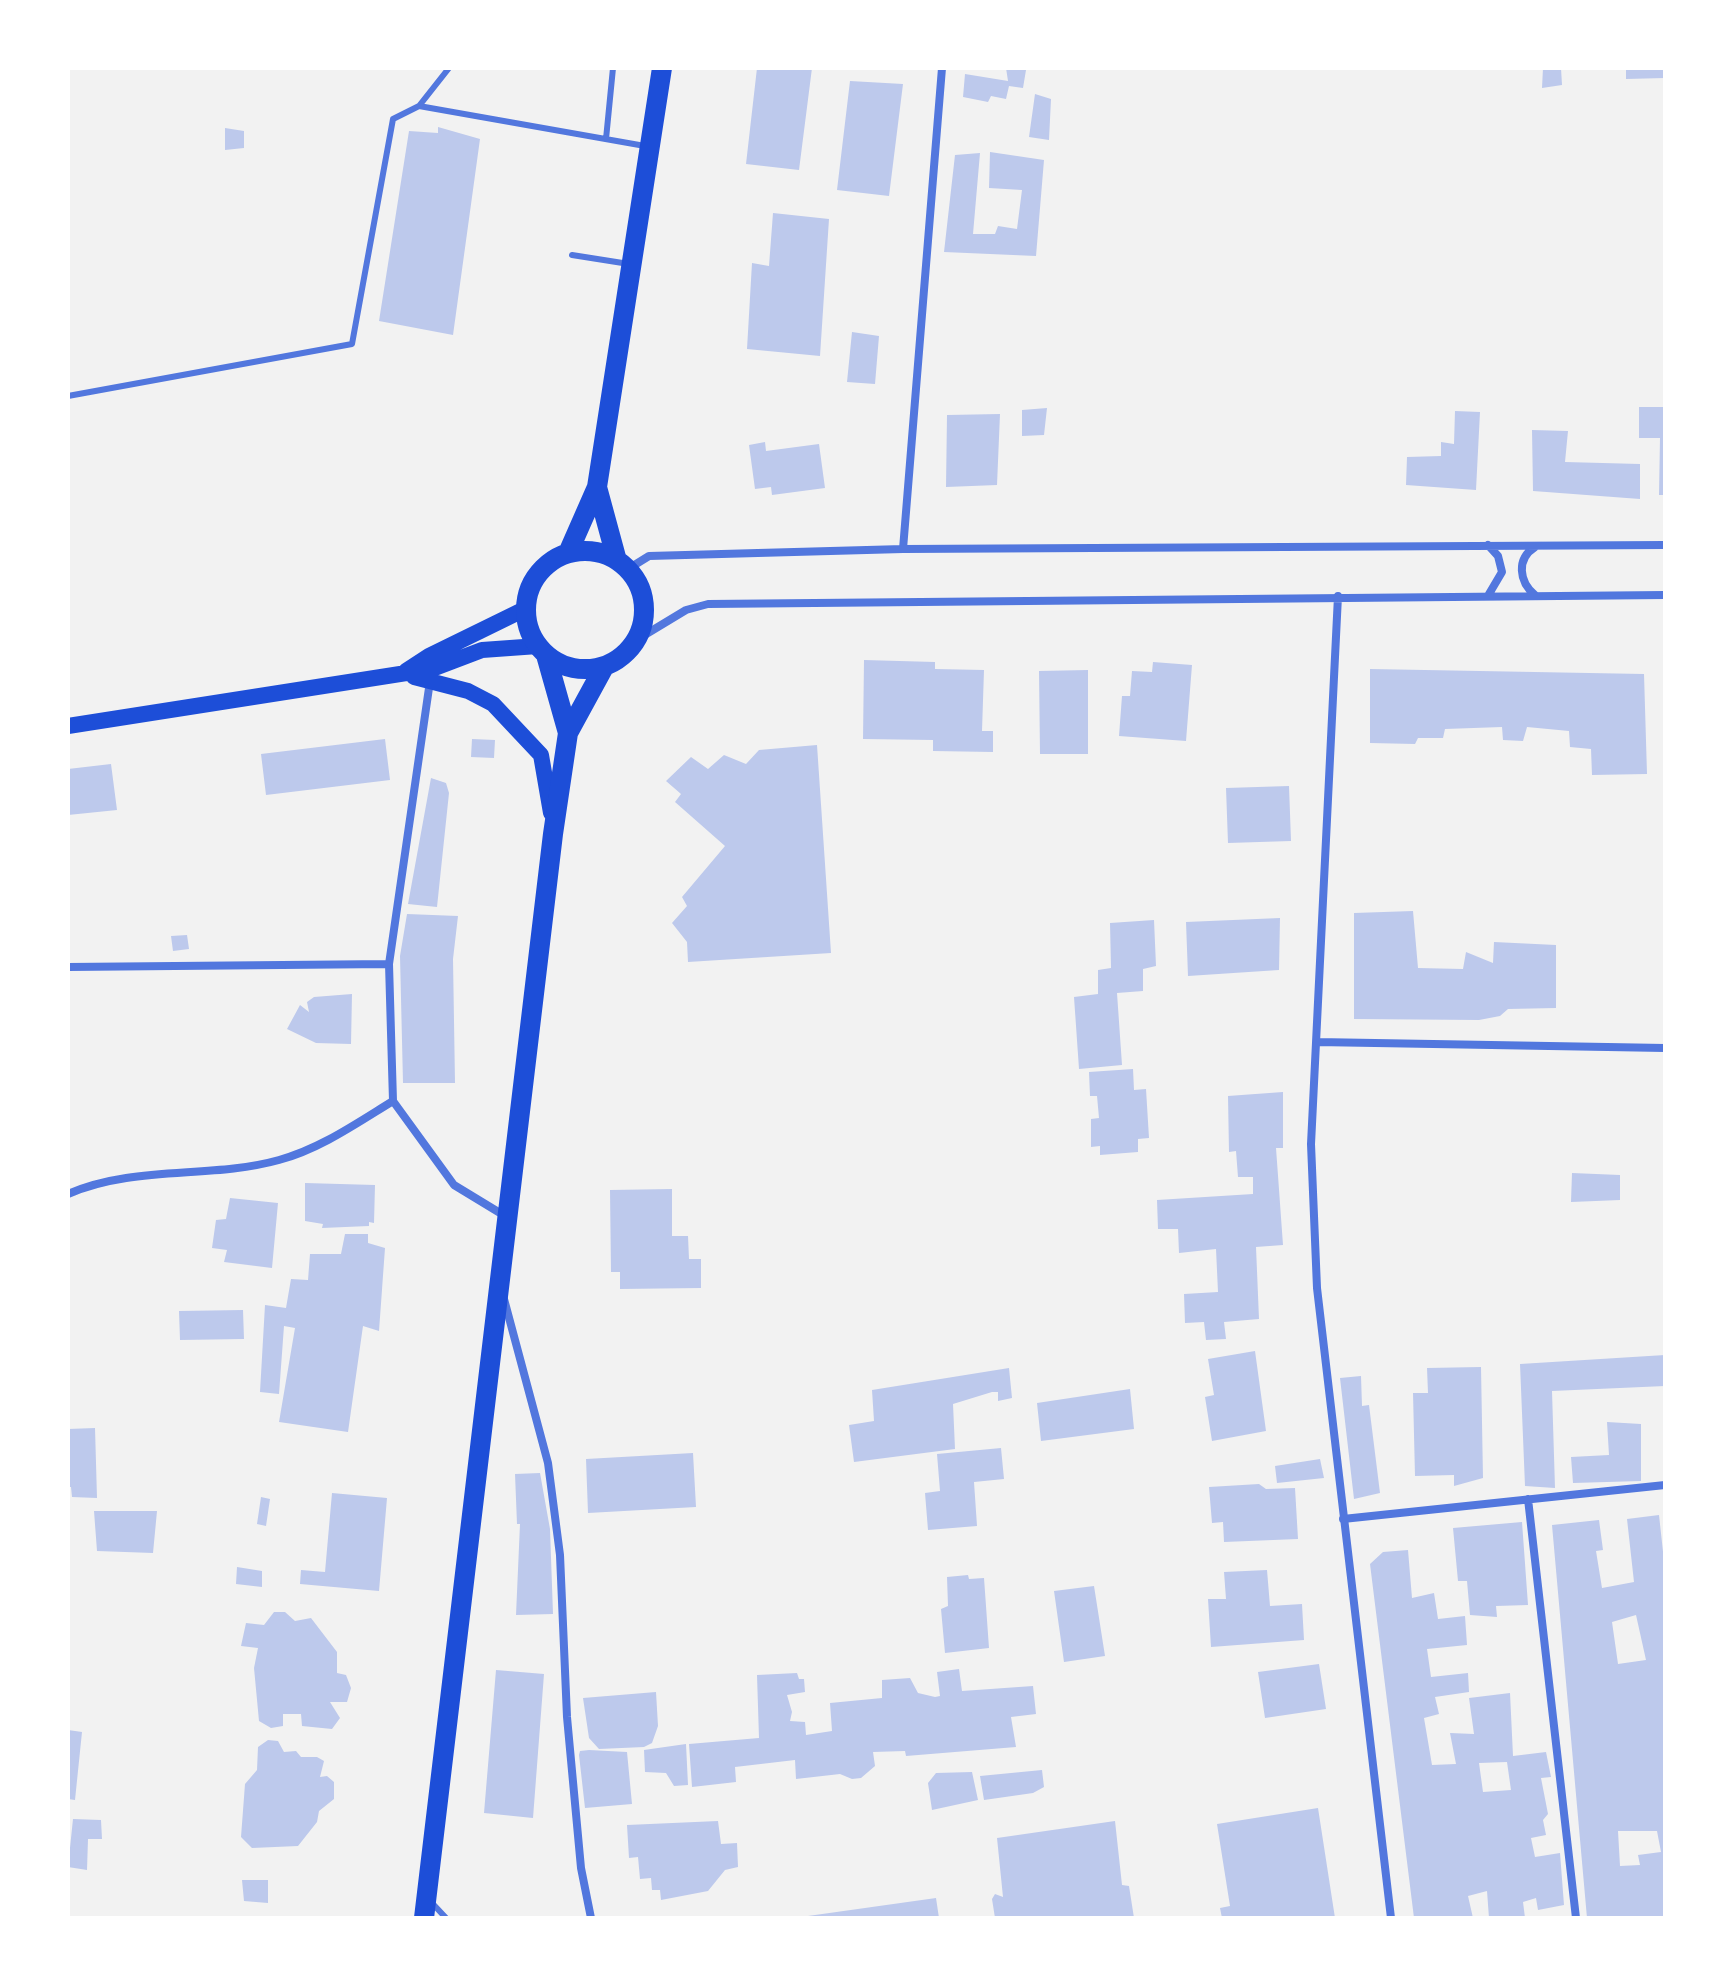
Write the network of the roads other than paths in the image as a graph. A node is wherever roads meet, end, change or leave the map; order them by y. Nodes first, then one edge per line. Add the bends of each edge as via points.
1 (449, 68) edge
2 (613, 68) edge
3 (662, 68) edge
4 (942, 68) edge
5 (419, 106) junction
6 (606, 139) junction
7 (649, 146) junction
8 (572, 255) dead end
9 (629, 264) junction
10 (68, 396) edge
11 (597, 487) junction
12 (1488, 545) junction
13 (1665, 545) edge
14 (1536, 546) junction
15 (903, 549) junction
16 (568, 553) junction
17 (622, 563) junction
18 (1489, 595) junction
19 (1535, 595) junction
20 (1665, 595) edge
21 (1338, 596) junction
22 (525, 609) junction
23 (638, 639) junction
24 (542, 650) junction
25 (604, 667) junction
26 (401, 674) junction
27 (431, 675) junction
28 (68, 726) edge
29 (568, 733) junction
30 (553, 834) junction
31 (389, 964) junction
32 (68, 967) edge
33 (1317, 1042) junction
34 (1665, 1048) edge
35 (393, 1101) junction
36 (68, 1194) edge
37 (505, 1216) junction
38 (500, 1286) junction
39 (1665, 1485) edge
40 (1528, 1499) junction
41 (1343, 1519) junction
42 (426, 1897) junction
43 (424, 1918) edge
44 (446, 1918) edge
45 (591, 1918) edge
46 (1391, 1918) edge
47 (1576, 1918) edge

1 - 5 lane
2 - 6 lane
3 - 7 main road
4 - 15 street
5 - 6 lane
5 - 10 lane via 393,119 352,344
6 - 7 lane
7 - 9 main road
8 - 9 lane
9 - 11 main road
11 - 16 main road
11 - 17 main road
12 - 14 street
12 - 15 street
12 - 18 street via 1502,572
13 - 14 street
14 - 19 street via 1521,569
15 - 17 street via 649,556
16 - 17 main road via 602,551
16 - 22 main road via 537,574
17 - 23 main road via 639,584 644,603
18 - 19 street
18 - 21 street
19 - 20 street
21 - 23 street via 708,604 686,610
21 - 33 street
22 - 24 main road via 528,628
22 - 26 main road
23 - 25 main road
24 - 25 main road via 575,669
24 - 27 main road via 482,650
24 - 29 main road
25 - 29 main road
26 - 27 main road
26 - 28 main road
27 - 30 main road via 493,704 536,749 547,774
27 - 31 street
29 - 30 main road
30 - 37 main road
31 - 32 street
31 - 35 street
33 - 34 street
33 - 41 street via 1311,1144 1317,1288
35 - 36 street via 307,1151 276,1161 152,1175
35 - 37 street via 454,1185
37 - 38 main road
38 - 42 main road
38 - 45 street via 548,1463 560,1555 567,1717
39 - 40 street
40 - 41 street
40 - 47 street
41 - 46 street
42 - 43 main road
42 - 44 lane

